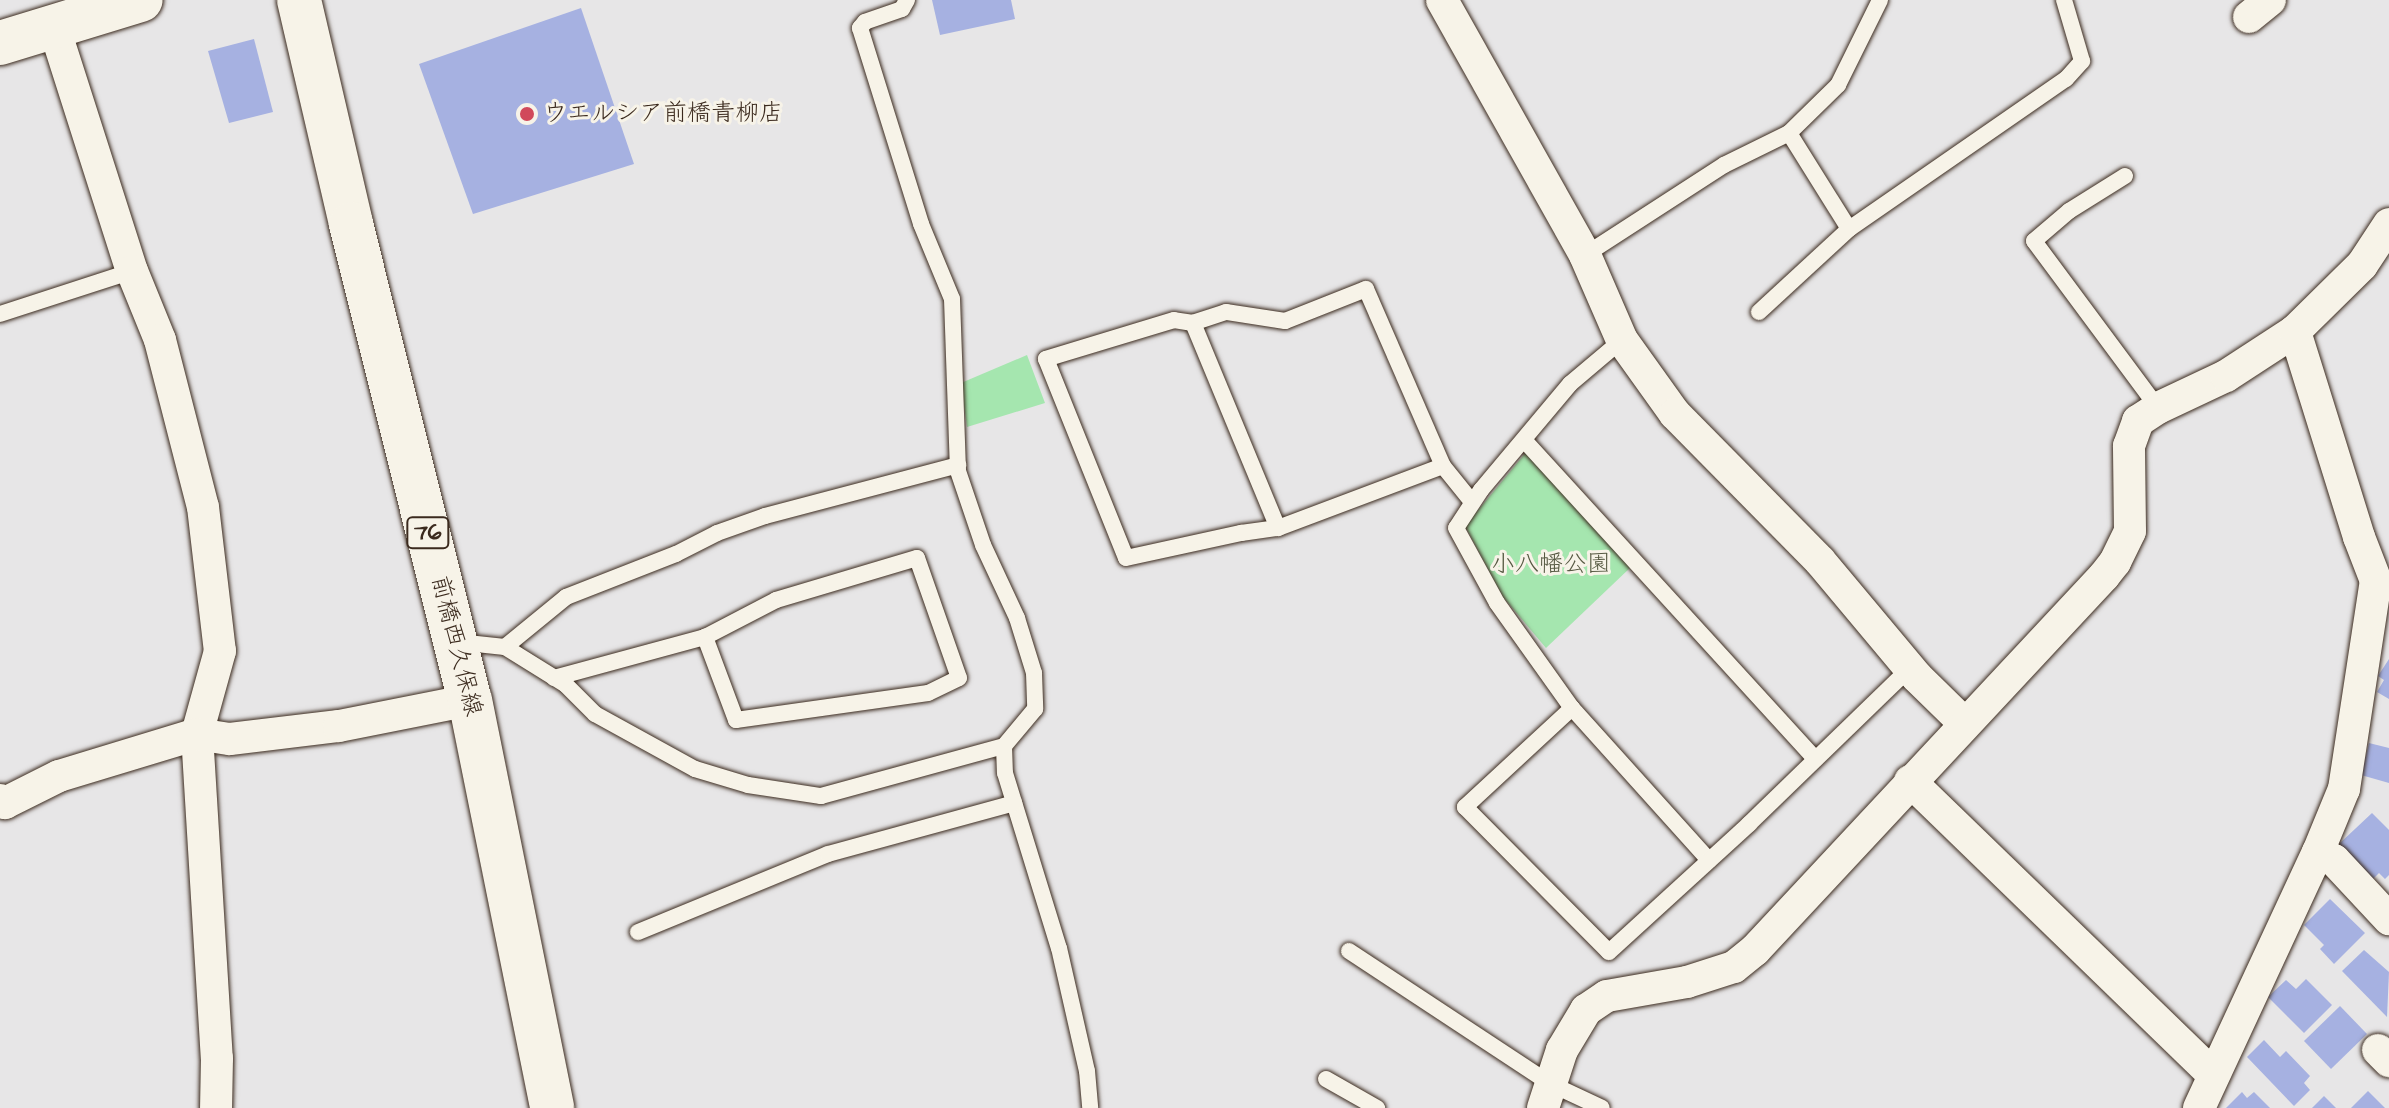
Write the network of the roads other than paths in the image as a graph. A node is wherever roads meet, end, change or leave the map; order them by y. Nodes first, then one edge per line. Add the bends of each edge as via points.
1 (141, 0) edge
2 (299, 0) edge
3 (907, 0) edge
4 (1442, 0) edge
5 (1880, 0) edge
6 (2064, 0) edge
7 (54, 27) junction
8 (0, 43) edge
9 (1789, 133) junction
10 (2125, 176) dead end
11 (2389, 224) edge
12 (1849, 229) junction
13 (1585, 255) junction
14 (132, 271) junction
15 (1759, 312) dead end
16 (0, 314) edge
17 (1193, 323) junction
18 (2295, 331) junction
19 (1622, 340) junction
20 (2158, 408) junction
21 (1524, 440) junction
22 (958, 465) junction
23 (1443, 466) junction
24 (1472, 502) junction
25 (1278, 528) junction
26 (2380, 611) edge
27 (705, 637) junction
28 (456, 642) junction
29 (505, 647) junction
30 (1910, 668) junction
31 (554, 678) junction
32 (470, 700) junction
33 (1572, 708) junction
34 (1964, 723) junction
35 (197, 734) junction
36 (1004, 746) junction
37 (1815, 759) junction
38 (1910, 781) junction
39 (2, 803) edge
40 (1014, 803) junction
41 (2318, 852) junction
42 (1709, 860) junction
43 (2389, 919) edge
44 (638, 932) dead end
45 (1349, 951) dead end
46 (2213, 1075) junction
47 (1326, 1079) dead end
48 (1547, 1096) edge
49 (216, 1108) edge
50 (552, 1108) edge
51 (1090, 1108) edge
52 (1377, 1108) edge
53 (1602, 1108) edge
54 (2199, 1108) edge

1 - 7 main road
2 - 28 main road, 前橋西久保線 / 76
3 - 22 lane via 902,9 860,28 921,224 952,299
4 - 13 street
5 - 9 lane via 1838,85
6 - 12 lane via 2082,61 2066,79
7 - 8 main road
7 - 14 street
9 - 12 lane
9 - 13 lane via 1724,165
10 - 20 lane via 2069,211 2034,241
11 - 18 street via 2362,265
12 - 15 lane
13 - 19 street
14 - 16 lane
14 - 35 street via 160,340 203,507 220,651
17 - 23 lane via 1226,312 1285,321 1366,289
17 - 25 lane
17 - 25 lane via 1174,320 1046,359 1085,460 1126,558
18 - 20 street via 2226,376
18 - 26 street via 2376,581
19 - 21 lane via 1570,384
19 - 30 street via 1675,414 1820,561
20 - 34 street via 2138,421 2129,446 2130,531 2115,562
21 - 24 lane
21 - 37 lane
22 - 29 lane via 717,533 566,597
22 - 36 lane via 1034,673 1035,709
23 - 24 lane
23 - 25 lane
24 - 33 lane via 1456,528 1497,603
26 - 41 street via 2344,789
27 - 27 lane via 776,600 917,558 959,678 928,693 736,720
27 - 31 lane
28 - 29 lane
28 - 32 main road, 前橋西久保線 / 76
29 - 31 lane
30 - 34 street
30 - 37 lane
31 - 36 lane via 595,714 695,769 748,785 821,796
32 - 35 street via 339,726 230,739
32 - 50 main road, 前橋西久保線 / 76
33 - 42 lane
33 - 42 lane via 1465,807 1609,952
34 - 38 street
35 - 39 street via 59,776
35 - 49 street
36 - 40 lane
37 - 42 lane
38 - 46 street
38 - 48 street via 1734,967 1687,982 1607,996 1586,1010 1562,1050
40 - 44 lane via 828,854
40 - 51 lane via 1059,948 1087,1071
41 - 43 street via 2334,860
41 - 46 street
45 - 48 lane
46 - 54 street
47 - 52 lane
48 - 53 lane

